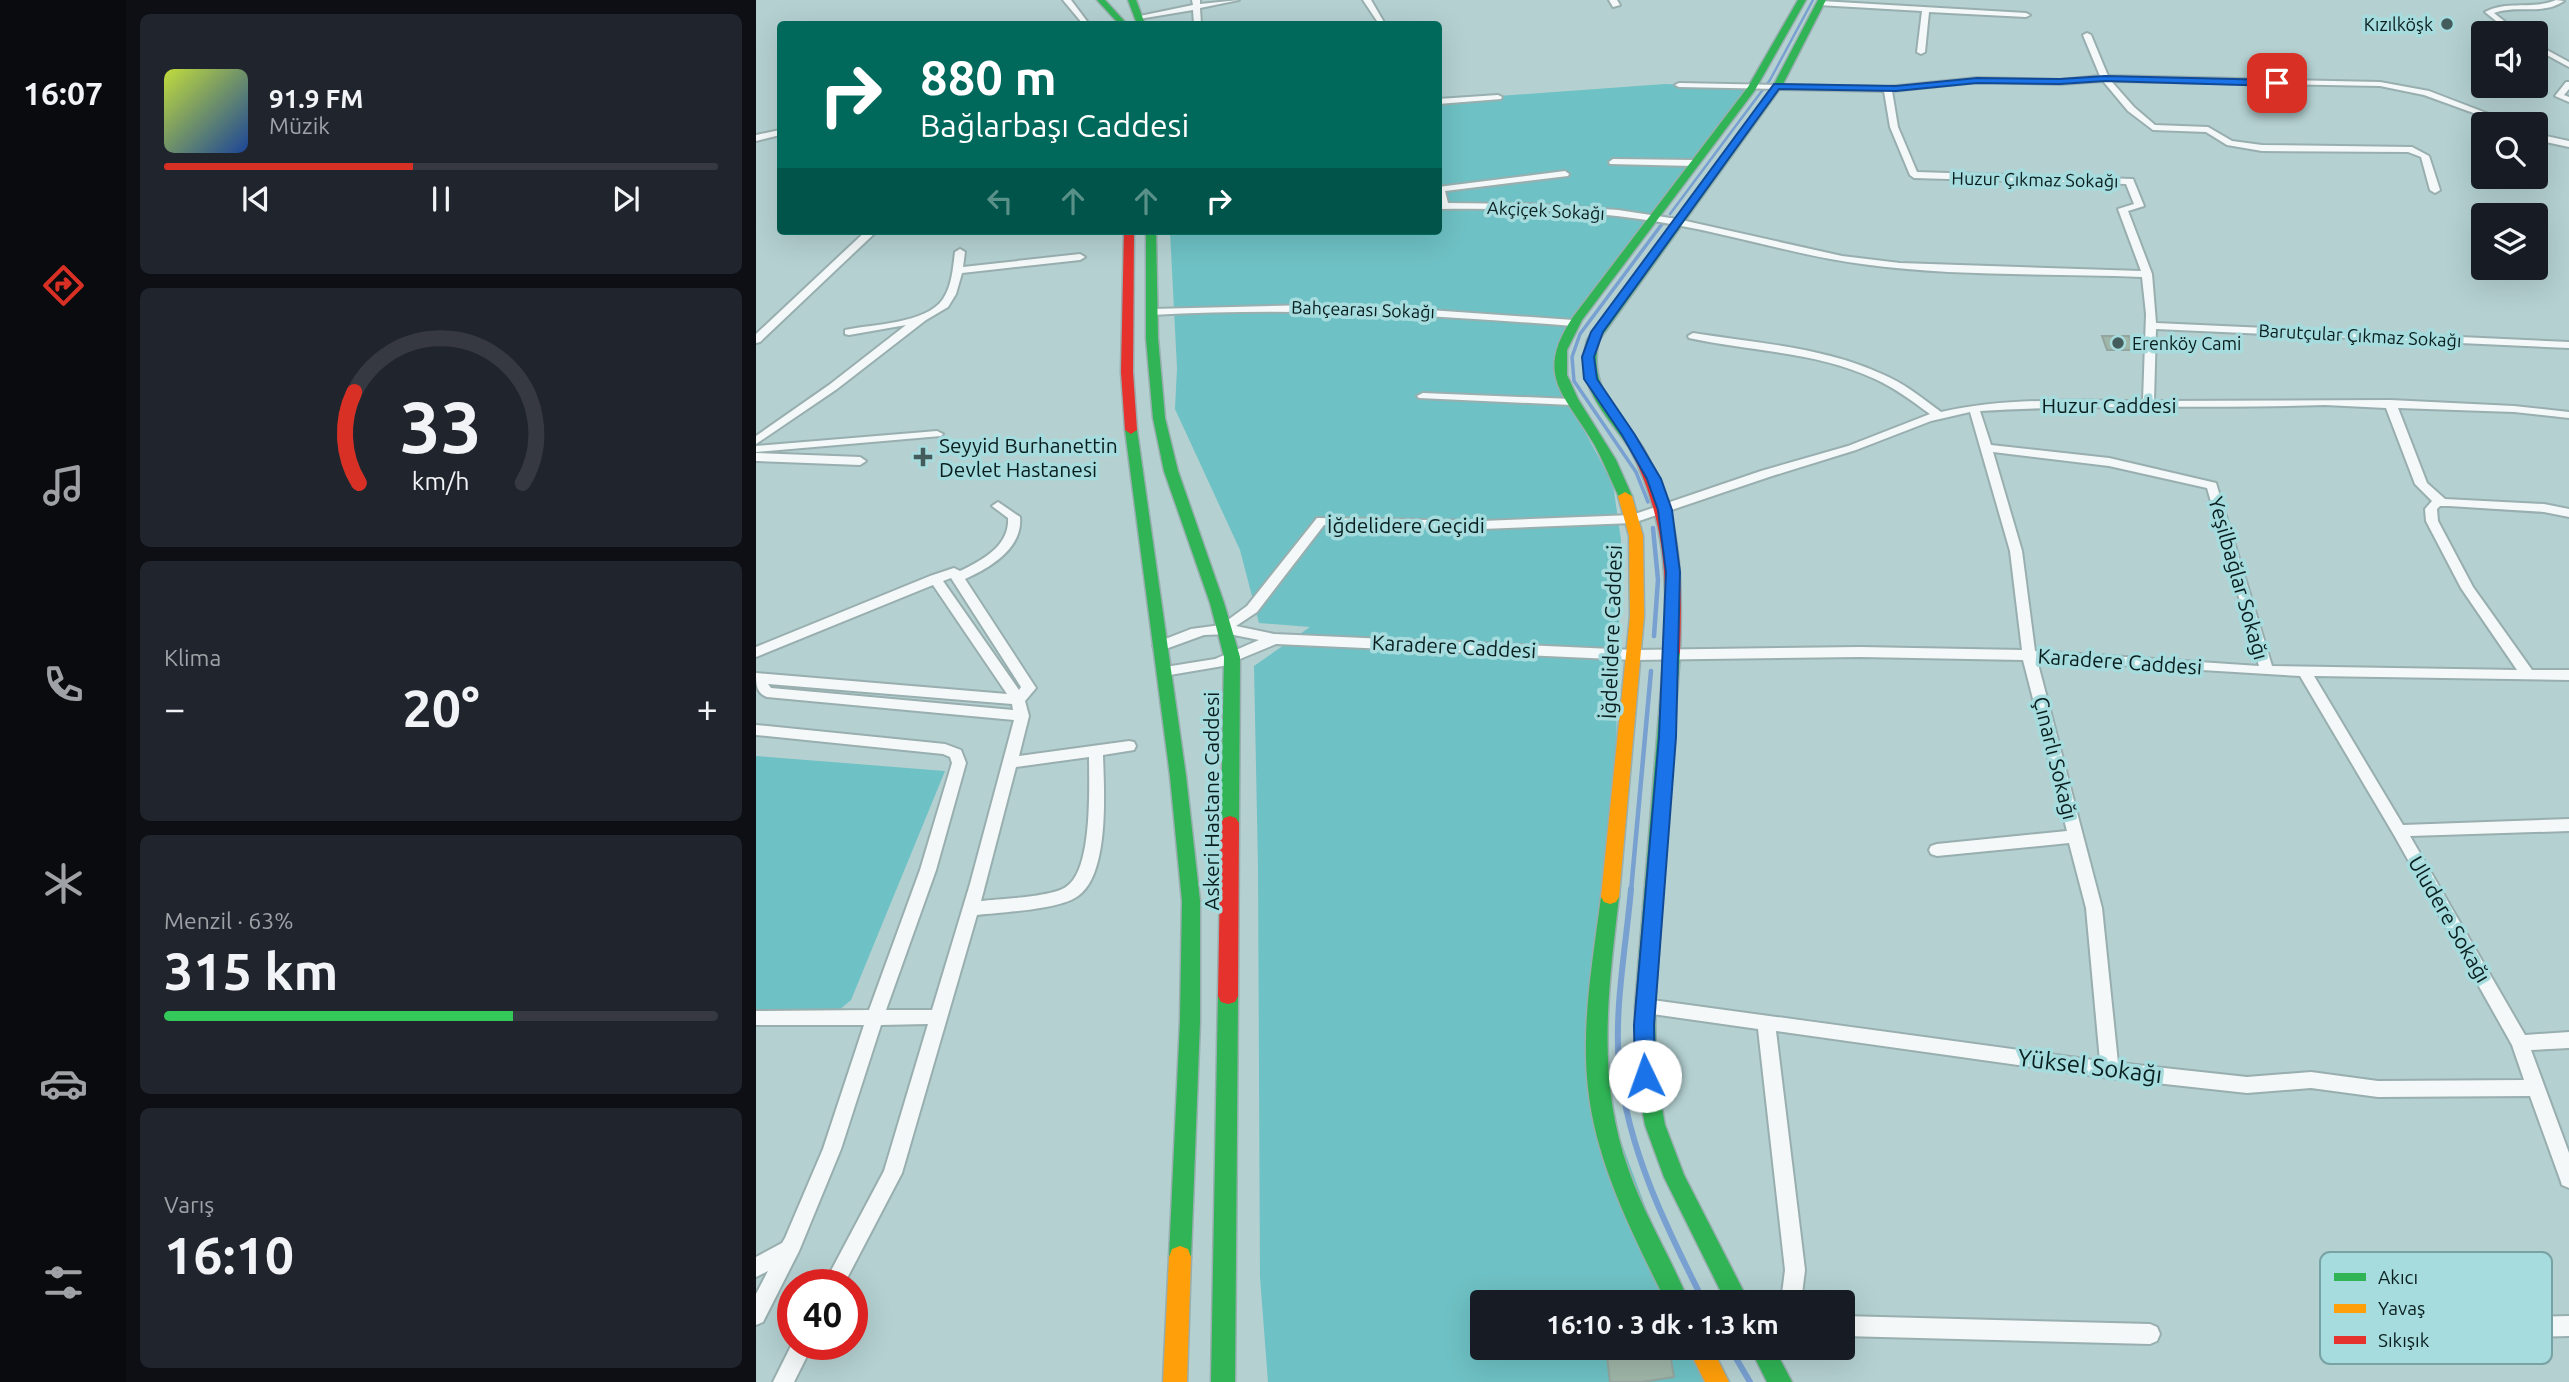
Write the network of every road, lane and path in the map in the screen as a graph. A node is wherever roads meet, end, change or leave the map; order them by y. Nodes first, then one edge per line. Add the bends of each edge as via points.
1 (1067, 0) edge
2 (1101, 0) edge
3 (1132, 0) edge
4 (1235, 0) edge
5 (1367, 0) edge
6 (1802, 0) edge
7 (2560, 1) edge
8 (1822, 2) edge
9 (1196, 3) edge
10 (1926, 9) junction
11 (2026, 15) dead end
12 (1084, 21) edge
13 (1120, 21) edge
14 (1140, 21) edge
15 (1198, 21) edge
16 (1380, 21) edge
17 (2500, 21) edge
18 (2087, 36) dead end
19 (1922, 52) dead end
20 (2548, 53) edge
21 (2569, 65) edge
22 (2105, 78) junction
23 (2569, 84) edge
24 (1679, 85) dead end
25 (1754, 85) junction
26 (1777, 86) junction
27 (1888, 89) junction
28 (1498, 97) dead end
29 (2569, 100) edge
30 (1442, 102) edge
31 (2478, 112) edge
32 (777, 134) edge
33 (756, 138) edge
34 (2548, 139) edge
35 (2569, 144) edge
36 (1613, 162) dead end
37 (1694, 163) junction
38 (1565, 174) dead end
39 (1442, 189) edge
40 (2435, 190) dead end
41 (1442, 206) edge
42 (1654, 218) junction
43 (1678, 222) junction
44 (868, 235) edge
45 (1129, 235) edge
46 (1152, 235) edge
47 (960, 252) dead end
48 (1080, 257) dead end
49 (957, 271) junction
50 (2147, 274) junction
51 (1152, 312) junction
52 (923, 317) junction
53 (1573, 323) junction
54 (2151, 326) junction
55 (849, 332) dead end
56 (1693, 336) dead end
57 (756, 340) edge
58 (2569, 345) edge
59 (1423, 396) dead end
60 (1572, 402) junction
61 (2390, 403) junction
62 (2148, 404) junction
63 (1974, 408) junction
64 (1938, 415) junction
65 (2569, 415) edge
66 (937, 434) dead end
67 (756, 441) edge
68 (1986, 448) junction
69 (756, 449) edge
70 (756, 457) edge
71 (860, 461) dead end
72 (2442, 502) junction
73 (998, 506) dead end
74 (1665, 510) junction
75 (2569, 513) edge
76 (1633, 519) junction
77 (957, 576) junction
78 (935, 579) junction
79 (1226, 627) junction
80 (1274, 639) junction
81 (1160, 646) junction
82 (756, 652) edge
83 (1634, 654) junction
84 (1672, 654) junction
85 (2029, 655) junction
86 (1233, 657) junction
87 (1164, 671) junction
88 (2267, 671) junction
89 (2304, 672) junction
90 (2569, 675) edge
91 (2529, 676) junction
92 (756, 678) edge
93 (1020, 708) junction
94 (756, 730) edge
95 (1129, 746) dead end
96 (1096, 752) junction
97 (1009, 763) junction
98 (2569, 825) edge
99 (2399, 831) junction
100 (2076, 836) junction
101 (1937, 850) dead end
102 (971, 909) junction
103 (1645, 1006) junction
104 (940, 1017) junction
105 (756, 1018) edge
106 (874, 1019) junction
107 (1766, 1023) junction
108 (2569, 1040) edge
109 (2520, 1043) junction
110 (2110, 1070) junction
111 (2536, 1088) junction
112 (2569, 1179) edge
113 (789, 1250) junction
114 (756, 1267) edge
115 (842, 1269) edge
116 (1673, 1290) edge
117 (1732, 1290) edge
118 (1792, 1290) edge
119 (756, 1315) edge
120 (1855, 1326) edge
121 (2150, 1334) dead end
122 (795, 1360) edge
123 (1706, 1360) edge
124 (1768, 1360) edge
125 (783, 1382) edge
126 (1175, 1382) edge
127 (1223, 1382) edge
128 (1717, 1382) edge
129 (1780, 1382) edge

1 - 12 street
2 - 13 street
3 - 14 street
4 - 9 street
5 - 16 street
6 - 25 street, İğdelidere Caddesi
7 - 17 street via 2543,9 2510,6 2489,12
8 - 10 street
8 - 26 street
9 - 14 street
9 - 15 street
10 - 11 street
10 - 19 street
18 - 22 street
20 - 21 street
22 - 27 street via 1977,80
22 - 31 street via 2380,84 2426,93
22 - 40 street via 2129,106 2157,128 2208,130 2230,143 2262,148 2414,150 2425,156
23 - 29 street via 2559,96
24 - 25 street
25 - 26 street
25 - 37 street, İğdelidere Caddesi
26 - 27 street
26 - 43 street
27 - 50 street, Huzur Çıkmaz Sokağı via 1895,127 1914,175 2130,181 2139,206 2123,209
28 - 30 street
32 - 33 street
34 - 35 street
36 - 37 street
37 - 42 street, İğdelidere Caddesi
38 - 39 street
41 - 42 street, Akçiçek Sokağı
42 - 43 street, Akçiçek Sokağı
42 - 53 street, İğdelidere Caddesi
43 - 50 street, Akçiçek Sokağı via 1864,262
43 - 74 street via 1597,332 1588,365 1594,386 1648,467
44 - 57 street
45 - 81 street, Askeri Hastane Caddesi via 1128,401
46 - 51 street, Askeri Hastane Caddesi
47 - 49 street
48 - 49 street
49 - 52 street via 947,303
50 - 54 street, Huzur Çıkmaz Sokağı
51 - 53 street, Bahçearası Sokağı via 1286,306 1438,311
51 - 79 street, Askeri Hastane Caddesi via 1164,443
52 - 55 street
52 - 67 street
53 - 60 street, İğdelidere Caddesi via 1561,347 1558,370
54 - 58 street, Barutçular Çıkmaz Sokağı
54 - 62 street, Huzur Çıkmaz Sokağı
56 - 64 street via 1839,359 1880,375
59 - 60 street
60 - 76 street, İğdelidere Caddesi via 1617,473
61 - 62 street, Huzur Caddesi
61 - 65 street, Huzur Caddesi
61 - 72 street via 2421,484
62 - 63 street, Huzur Caddesi
63 - 64 street, Huzur Caddesi
63 - 68 street, Çınarlı Sokağı
64 - 74 street, Huzur Caddesi
66 - 69 street
68 - 85 street, Çınarlı Sokağı via 2017,551
68 - 88 street, Yeşilbağlar Sokağı via 2109,463 2212,486
70 - 71 street
72 - 75 street
72 - 91 street via 2431,509 2432,521 2467,588
73 - 77 street via 1014,517 1016,525 1010,537 985,564
74 - 76 street, Huzur Caddesi
74 - 84 street via 1673,572
76 - 79 street, İğdelidere Geçidi via 1482,525 1321,521 1252,609
76 - 83 street, İğdelidere Caddesi via 1638,572
77 - 78 street via 954,572
77 - 93 street via 1028,688
78 - 82 street
78 - 93 street
79 - 80 street, Karadere Caddesi
79 - 81 street, Karadere Caddesi via 1188,633
79 - 86 street, Askeri Hastane Caddesi
80 - 83 street, Karadere Caddesi
80 - 86 street, Karadere Caddesi
81 - 87 street, Askeri Hastane Caddesi
83 - 84 street, Karadere Caddesi
83 - 116 street, İğdelidere Caddesi via 1597,1023 1597,1080 1617,1165
84 - 85 street, Karadere Caddesi
84 - 103 street
85 - 88 street, Karadere Caddesi
85 - 100 street, Çınarlı Sokağı
86 - 87 street, Karadere Caddesi
86 - 127 street, Askeri Hastane Caddesi
87 - 126 street, Askeri Hastane Caddesi via 1188,864 1191,945
88 - 89 street, Karadere Caddesi
89 - 91 street, Karadere Caddesi
89 - 99 street, Uludere Sokağı
90 - 91 street, Karadere Caddesi
92 - 93 street via 767,692
93 - 97 street
94 - 106 street via 945,749 958,758 928,870
95 - 96 street
96 - 97 street
96 - 102 street via 1094,832 1079,887 1065,895
97 - 102 street
98 - 99 street
99 - 109 street, Uludere Sokağı
100 - 101 street
100 - 110 street, Çınarlı Sokağı via 2094,908
102 - 104 street
103 - 107 street, Yüksel Sokağı
103 - 117 street via 1645,1076 1656,1125
104 - 106 street
104 - 115 street via 893,1173
105 - 106 street
106 - 113 street via 841,1126
107 - 110 street, Yüksel Sokağı
107 - 118 street via 1795,1270
108 - 109 street
109 - 111 street, Uludere Sokağı
110 - 111 street, Yüksel Sokağı via 2247,1084 2311,1080 2378,1089
111 - 112 street, Uludere Sokağı
113 - 114 street
113 - 119 street
120 - 121 street
122 - 125 street
123 - 128 street
124 - 129 street

